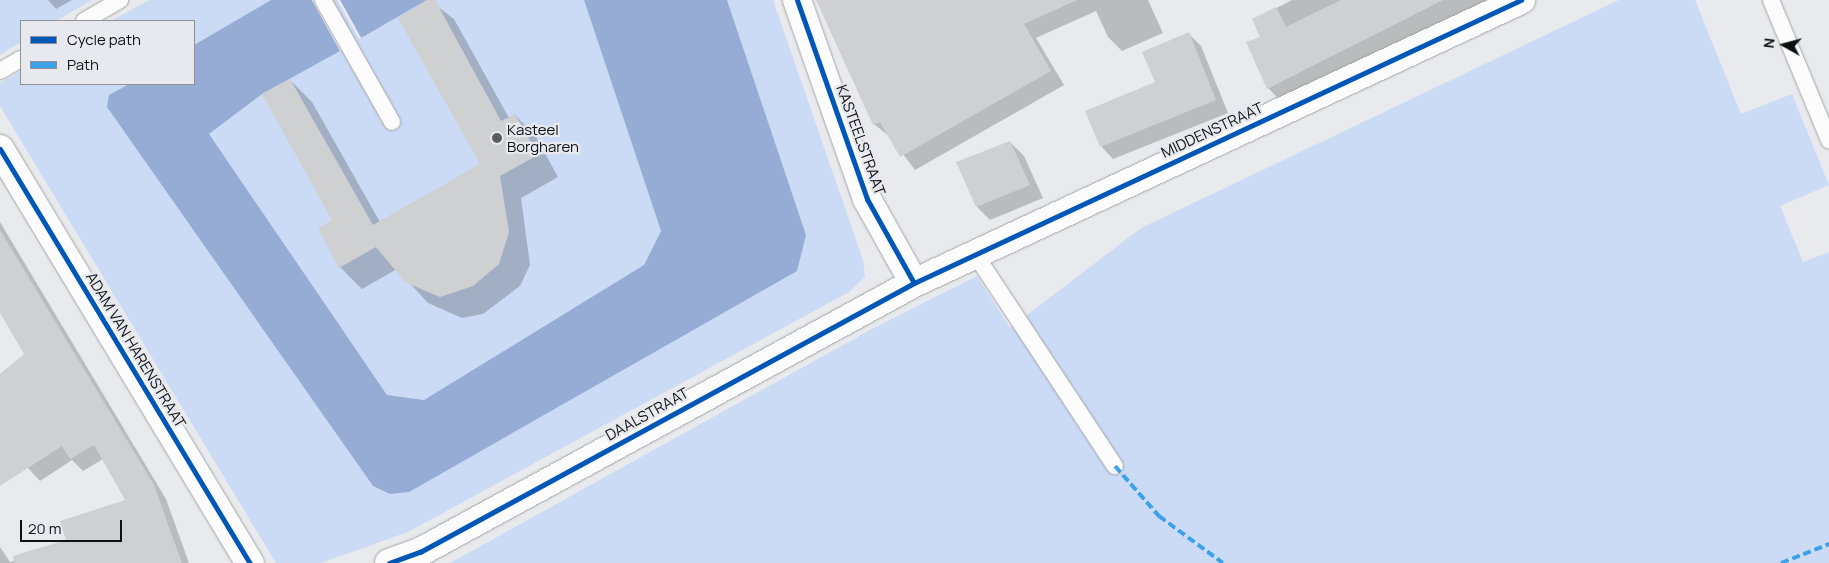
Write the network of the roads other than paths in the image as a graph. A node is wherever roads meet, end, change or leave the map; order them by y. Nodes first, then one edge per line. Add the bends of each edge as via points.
1 (120, 0) edge
2 (323, 0) edge
3 (797, 0) edge
4 (1520, 0) edge
5 (1771, 0) edge
6 (86, 20) edge
7 (20, 60) edge
8 (0, 71) edge
9 (392, 122) dead end
10 (1829, 140) edge
11 (0, 149) edge
12 (975, 254) junction
13 (914, 283) junction
14 (1116, 466) dead end
15 (250, 563) edge
16 (389, 563) edge

1 - 6 lane
2 - 9 lane
3 - 13 street, KASTEELSTRAAT via 868,199
4 - 12 street, MIDDENSTRAAT
5 - 10 lane
7 - 8 lane
11 - 15 street, ADAM VAN HARENSTRAAT
12 - 13 street, MIDDENSTRAAT
12 - 14 lane
13 - 16 street, DAALSTRAAT via 420,552

